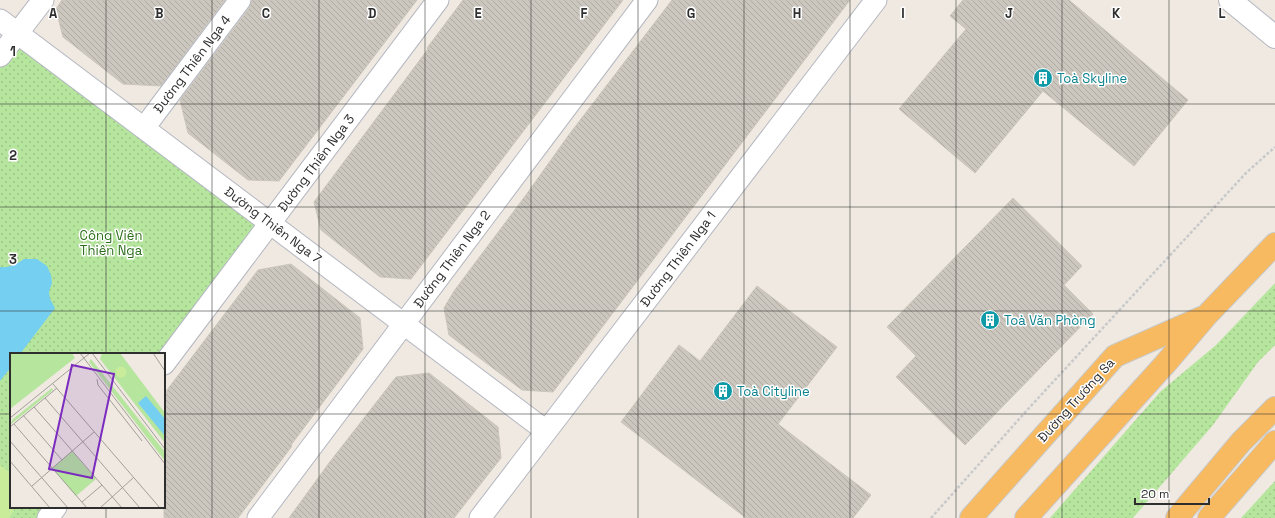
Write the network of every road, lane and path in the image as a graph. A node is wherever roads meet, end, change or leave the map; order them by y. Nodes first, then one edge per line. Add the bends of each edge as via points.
1 (43, 0) edge
2 (240, 0) edge
3 (438, 0) edge
4 (647, 0) edge
5 (876, 0) edge
6 (1230, 0) edge
7 (0, 20) edge
8 (18, 33) junction
9 (1275, 37) edge
10 (0, 56) edge
11 (144, 128) junction
12 (1275, 147) edge
13 (270, 223) junction
14 (1275, 244) edge
15 (1206, 316) junction
16 (404, 324) junction
17 (165, 363) edge
18 (1275, 408) edge
19 (546, 431) junction
20 (1275, 442) edge
21 (55, 508) edge
22 (48, 518) edge
23 (258, 518) edge
24 (480, 518) edge
25 (932, 518) edge
26 (971, 518) edge
27 (1026, 518) edge
28 (1177, 518) edge
29 (1209, 518) edge

1 - 8 street
2 - 11 street, Đường Thiên Nga 4
3 - 13 street, Đường Thiên Nga 3
4 - 16 street, Đường Thiên Nga 2
5 - 19 street, Đường Thiên Nga 1
6 - 9 street
7 - 8 street, Đường Thiên Nga 7
8 - 10 street
8 - 11 street, Đường Thiên Nga 7
11 - 13 street, Đường Thiên Nga 7
12 - 25 path via 1241,179 1029,408
13 - 16 street, Đường Thiên Nga 7
13 - 17 street, Đường Thiên Nga 3
14 - 15 highway, Đường Trường Sa
15 - 26 highway, Đường Trường Sa via 1115,356
15 - 27 highway, Đường Trường Sa
16 - 19 street, Đường Thiên Nga 7
16 - 23 street, Đường Thiên Nga 2
18 - 28 highway via 1241,442
19 - 24 street, Đường Thiên Nga 1
20 - 29 highway
21 - 22 street

